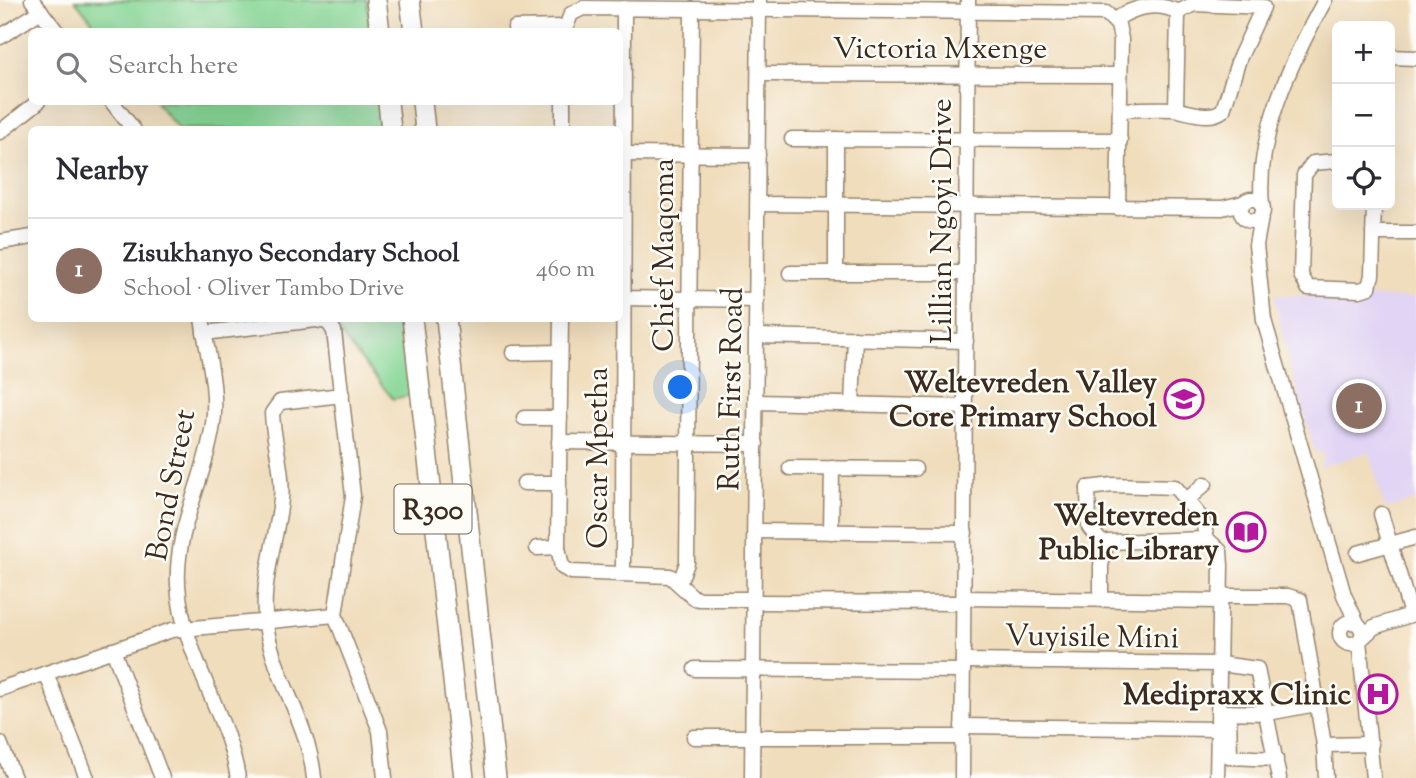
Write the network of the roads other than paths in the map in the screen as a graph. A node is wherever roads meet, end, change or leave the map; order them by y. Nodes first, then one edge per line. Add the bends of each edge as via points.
1 (376, 0) edge
2 (410, 0) edge
3 (1325, 0) edge
4 (759, 5) edge
5 (968, 5) edge
6 (36, 6) edge
7 (624, 8) junction
8 (692, 9) junction
9 (1178, 12) junction
10 (1115, 20) junction
11 (54, 28) edge
12 (380, 28) edge
13 (414, 28) edge
14 (564, 28) edge
15 (0, 37) edge
16 (1395, 57) edge
17 (1416, 58) edge
18 (759, 74) junction
19 (968, 74) junction
20 (1121, 75) junction
21 (623, 81) edge
22 (34, 105) edge
23 (114, 105) edge
24 (388, 105) edge
25 (422, 105) edge
26 (563, 105) edge
27 (623, 105) edge
28 (1176, 109) junction
29 (1121, 110) junction
30 (131, 126) edge
31 (391, 126) edge
32 (425, 126) edge
33 (563, 126) edge
34 (622, 126) edge
35 (0, 132) edge
36 (792, 139) dead end
37 (836, 139) junction
38 (967, 140) junction
39 (1120, 141) junction
40 (623, 154) edge
41 (690, 155) junction
42 (758, 155) junction
43 (1332, 162) edge
44 (758, 204) junction
45 (836, 205) junction
46 (967, 206) junction
47 (1118, 208) junction
48 (1250, 210) junction
49 (1374, 210) edge
50 (1373, 233) junction
51 (1416, 233) edge
52 (28, 238) edge
53 (0, 242) edge
54 (790, 272) dead end
55 (836, 273) junction
56 (966, 273) junction
57 (623, 298) edge
58 (689, 299) junction
59 (757, 300) junction
60 (278, 322) edge
61 (328, 322) edge
62 (412, 322) edge
63 (446, 322) edge
64 (561, 322) edge
65 (622, 322) edge
66 (203, 326) edge
67 (757, 336) junction
68 (855, 338) junction
69 (966, 341) junction
70 (561, 352) junction
71 (513, 353) dead end
72 (342, 395) junction
73 (756, 402) junction
74 (852, 404) junction
75 (965, 407) junction
76 (524, 418) dead end
77 (560, 418) junction
78 (559, 442) junction
79 (622, 443) junction
80 (688, 443) junction
81 (756, 444) junction
82 (790, 468) dead end
83 (832, 468) junction
84 (915, 469) dead end
85 (524, 482) dead end
86 (559, 483) junction
87 (1205, 484) dead end
88 (1188, 499) junction
89 (1381, 514) dead end
90 (754, 531) junction
91 (831, 532) junction
92 (965, 533) junction
93 (1416, 537) edge
94 (1207, 539) junction
95 (1390, 544) junction
96 (1104, 546) junction
97 (537, 548) dead end
98 (558, 548) junction
99 (1358, 553) dead end
100 (623, 573) junction
101 (679, 584) junction
102 (1344, 596) junction
103 (1221, 599) junction
104 (754, 600) junction
105 (1101, 600) junction
106 (964, 601) junction
107 (1414, 613) edge
108 (335, 615) junction
109 (265, 620) junction
110 (186, 628) junction
111 (1356, 634) junction
112 (113, 650) junction
113 (1220, 664) junction
114 (963, 666) junction
115 (753, 668) junction
116 (695, 669) dead end
117 (46, 673) junction
118 (0, 689) edge
119 (1316, 704) junction
120 (1223, 712) junction
121 (1268, 713) junction
122 (1218, 729) junction
123 (962, 732) junction
124 (752, 736) junction
125 (694, 737) dead end
126 (0, 743) edge
127 (1324, 744) junction
128 (1371, 744) junction
129 (1276, 758) junction
130 (14, 778) edge
131 (87, 778) edge
132 (162, 778) edge
133 (238, 778) edge
134 (314, 778) edge
135 (385, 778) edge
136 (464, 778) edge
137 (496, 778) edge
138 (752, 778) edge
139 (962, 778) edge
140 (1217, 778) edge
141 (1279, 778) edge
142 (1326, 778) edge
143 (1373, 778) edge

1 - 12 highway
2 - 13 highway
3 - 48 street via 1280,97
4 - 5 street
4 - 8 street
4 - 18 street, Ruth First Road
5 - 10 street via 1106,13
5 - 19 street, Lillian Ngoyi Drive
6 - 11 street
6 - 15 street
7 - 8 street
7 - 14 street via 578,9
7 - 21 street, Oscar Mpetha
8 - 41 street, Chief Maqoma
9 - 10 street via 1163,6 1146,7 1127,11
9 - 28 street
9 - 28 street via 1194,4 1263,7 1221,113 1190,114
10 - 20 street via 1121,39
16 - 17 street
18 - 19 street, Victoria Mxenge
18 - 42 street, Ruth First Road
19 - 20 street, Victoria Mxenge
19 - 38 street, Lillian Ngoyi Drive
20 - 29 street
22 - 35 street
23 - 30 street
24 - 31 highway
25 - 32 highway
26 - 33 street
27 - 34 street, Oscar Mpetha
28 - 29 street
29 - 39 street
36 - 37 street
37 - 38 street
37 - 45 street
38 - 39 street
38 - 46 street, Lillian Ngoyi Drive
39 - 47 street
40 - 41 street
41 - 42 street
41 - 58 street, Chief Maqoma
42 - 44 street, Ruth First Road
43 - 50 street via 1313,163 1304,175 1301,275 1305,285 1313,289 1369,287
44 - 45 street
44 - 59 street, Ruth First Road
45 - 46 street
45 - 55 street
46 - 47 street
46 - 56 street, Lillian Ngoyi Drive
47 - 48 street
48 - 102 street via 1268,333
49 - 50 street
50 - 51 street
52 - 53 street
54 - 55 street
55 - 56 street
56 - 69 street, Lillian Ngoyi Drive
57 - 58 street
58 - 59 street
58 - 80 street, Chief Maqoma
59 - 67 street, Ruth First Road
60 - 66 street
61 - 72 street via 334,331
62 - 136 highway, R300
63 - 137 highway, R300
64 - 70 street
65 - 79 street, Oscar Mpetha
66 - 110 street, Bond Street via 214,409 204,470 180,541 179,591
67 - 68 street
67 - 73 street, Ruth First Road
68 - 69 street
68 - 74 street
69 - 75 street, Lillian Ngoyi Drive
70 - 71 street
70 - 77 street
72 - 108 street via 353,496
72 - 109 street via 281,402 273,410 281,496
73 - 74 street
73 - 81 street, Ruth First Road
74 - 75 street
75 - 92 street, Lillian Ngoyi Drive
76 - 77 street
77 - 78 street
78 - 79 street
78 - 86 street
79 - 80 street
79 - 100 street, Oscar Mpetha
80 - 81 street
80 - 101 street, Chief Maqoma via 687,564
81 - 90 street, Ruth First Road
82 - 83 street
83 - 84 street
83 - 91 street
85 - 86 street
86 - 98 street
87 - 88 street
88 - 94 street via 1202,519
88 - 96 street via 1171,487 1086,484 1089,527
89 - 95 street
90 - 91 street
90 - 104 street, Ruth First Road
91 - 92 street
92 - 106 street, Lillian Ngoyi Drive
93 - 95 street
94 - 96 street via 1114,540
94 - 103 street via 1220,551
95 - 99 street
95 - 107 street
96 - 105 street
97 - 98 street
98 - 100 street via 566,570
100 - 101 street via 662,574
101 - 104 street via 694,598
102 - 111 street
102 - 111 street via 1340,636
103 - 105 street
103 - 113 street
103 - 119 street via 1288,596 1300,600
104 - 106 street
104 - 115 street, Ruth First Road
105 - 106 street
106 - 114 street, Lillian Ngoyi Drive
107 - 111 street
108 - 109 street
108 - 135 street via 380,731
109 - 110 street
109 - 134 street via 308,741
110 - 112 street
110 - 133 street, Bond Street
111 - 128 street
112 - 117 street
112 - 132 street
113 - 114 street, Vuyisile Mini
113 - 120 street
113 - 121 street, Vuyisile Mini via 1259,670
114 - 115 street, Vuyisile Mini
114 - 123 street, Lillian Ngoyi Drive
115 - 116 street, Vuyisile Mini
115 - 124 street, Ruth First Road
117 - 118 street
117 - 131 street
119 - 121 street
119 - 127 street
120 - 121 street
120 - 122 street
120 - 129 street via 1231,758
121 - 129 street
122 - 123 street
122 - 140 street
123 - 124 street
123 - 139 street, Lillian Ngoyi Drive
124 - 125 street
124 - 138 street, Ruth First Road
126 - 130 street
127 - 128 street
127 - 142 street
128 - 143 street
129 - 141 street

